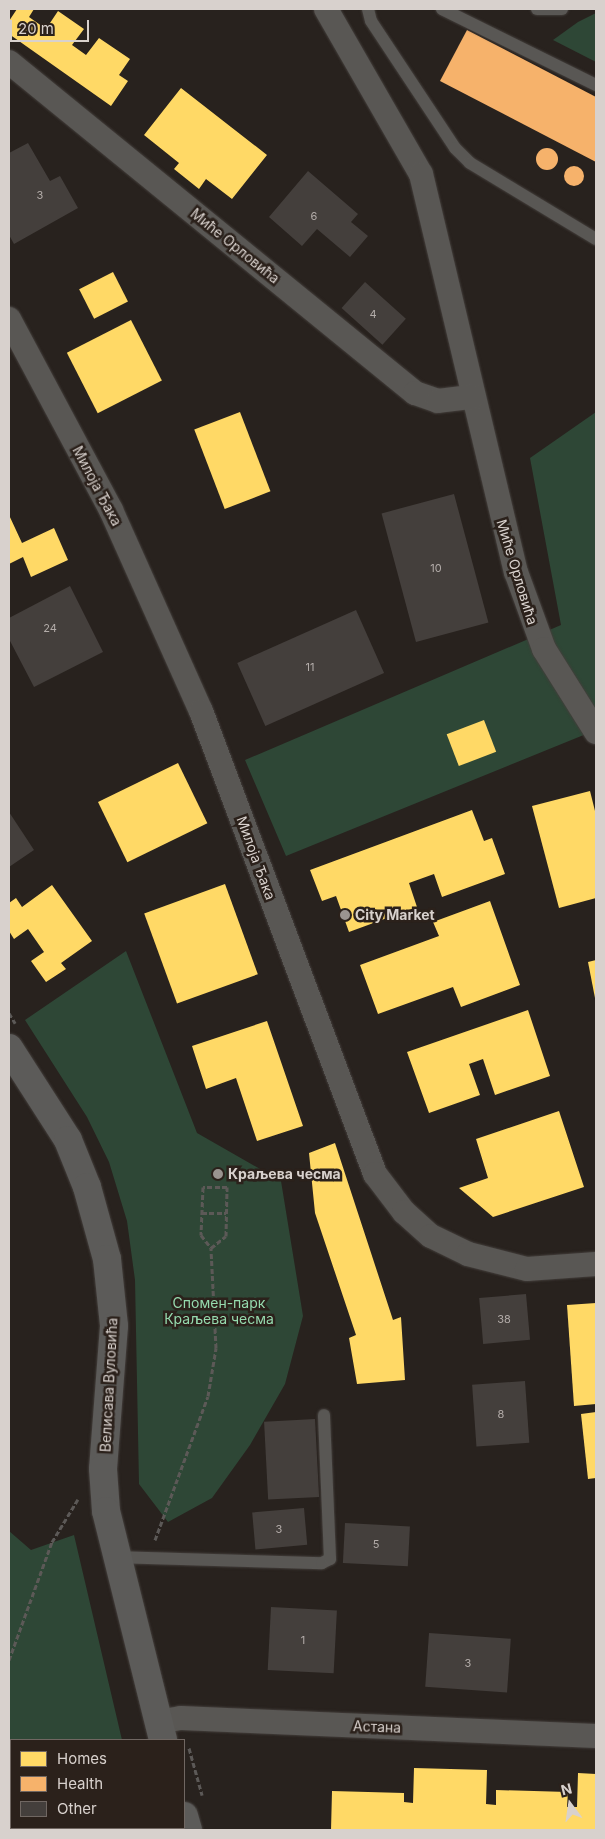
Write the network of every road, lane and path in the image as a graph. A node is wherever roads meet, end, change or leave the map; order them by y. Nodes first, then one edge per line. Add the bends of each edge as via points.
1 (326, 9) edge
2 (368, 9) edge
3 (442, 9) edge
4 (537, 9) edge
5 (562, 9) edge
6 (9, 62) edge
7 (596, 85) edge
8 (596, 239) edge
9 (9, 319) edge
10 (473, 397) junction
11 (596, 732) edge
12 (9, 1048) edge
13 (202, 1213) junction
14 (226, 1214) junction
15 (211, 1248) junction
16 (596, 1264) edge
17 (324, 1415) dead end
18 (82, 1496) dead end
19 (150, 1555) junction
20 (114, 1557) junction
21 (9, 1660) edge
22 (161, 1731) edge
23 (596, 1736) edge

1 - 10 street, Миће Орловића via 421,174
2 - 8 lane via 371,21 455,148 470,163
3 - 7 lane
4 - 5 lane
6 - 10 street, Миће Орловића via 415,393 438,401
9 - 16 street, Милоја Ђака via 111,510 201,711 375,1174 404,1212 431,1236 468,1254 527,1269
10 - 11 street, Миће Орловића via 500,514 534,626 558,677
12 - 20 street, Велисава Вуловића via 68,1140 87,1187 107,1259 114,1326 104,1478
13 - 14 path
13 - 14 path via 203,1187 228,1187
13 - 15 path via 201,1235
14 - 15 path via 226,1236
15 - 19 path via 216,1348 208,1396
17 - 19 lane via 330,1559 322,1563
18 - 21 path via 52,1542
19 - 20 lane
20 - 22 street, Велисава Вуловића
22 - 23 street, Астана via 181,1718

